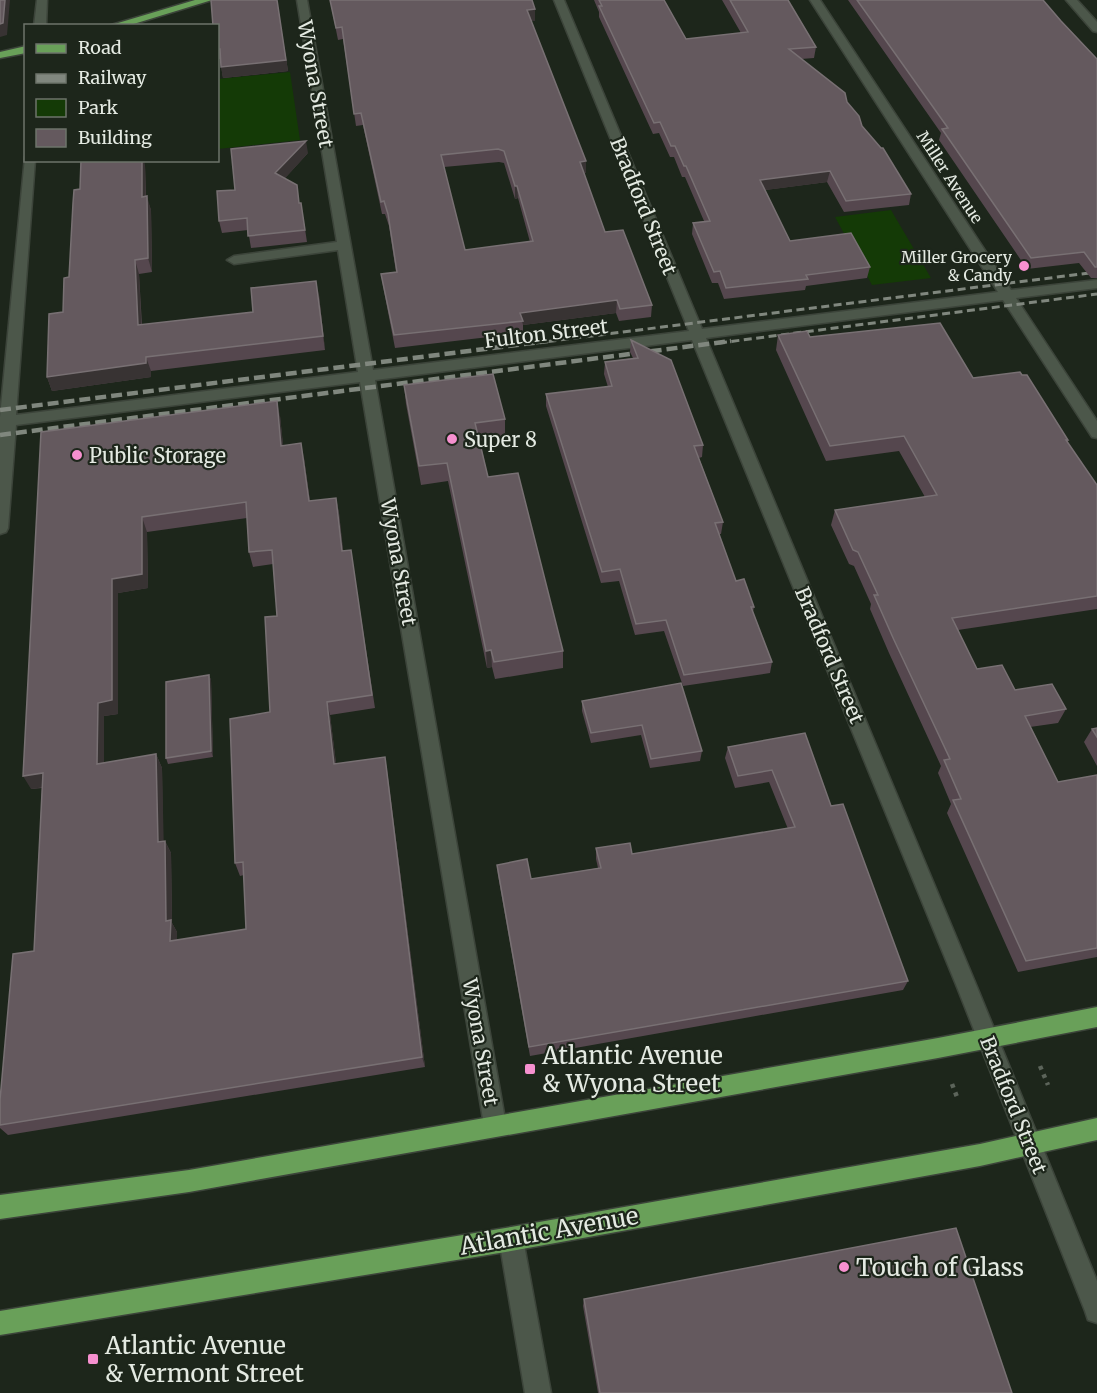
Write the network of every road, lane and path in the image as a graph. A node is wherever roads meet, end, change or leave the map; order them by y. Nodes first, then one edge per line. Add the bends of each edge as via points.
1 (42, 0) edge
2 (207, 0) edge
3 (302, 0) edge
4 (558, 0) edge
5 (815, 0) edge
6 (1071, 0) edge
7 (40, 24) edge
8 (120, 24) edge
9 (1097, 29) edge
10 (24, 49) edge
11 (0, 55) edge
12 (29, 162) edge
13 (345, 245) junction
14 (234, 260) dead end
15 (1097, 284) edge
16 (1008, 295) junction
17 (697, 335) junction
18 (368, 376) junction
19 (4, 421) edge
20 (1097, 433) edge
21 (0, 528) edge
22 (1097, 1017) edge
23 (988, 1038) junction
24 (1040, 1066) dead end
25 (952, 1084) dead end
26 (1048, 1085) dead end
27 (957, 1097) dead end
28 (495, 1125) junction
29 (1097, 1129) edge
30 (1030, 1145) junction
31 (0, 1207) edge
32 (511, 1239) junction
33 (1097, 1311) edge
34 (0, 1323) edge
35 (537, 1393) edge

1 - 7 street
2 - 8 main road
3 - 13 street, Wyona Street
4 - 17 street, Bradford Street
5 - 16 street, Miller Avenue
6 - 9 street
10 - 11 main road
12 - 19 street
13 - 14 street
13 - 18 street, Wyona Street
15 - 16 street, Fulton Street
16 - 17 street, Fulton Street
16 - 20 street, Miller Avenue
17 - 18 street, Fulton Street
17 - 23 street, Bradford Street
18 - 19 street, Fulton Street
18 - 28 street, Wyona Street
19 - 21 street
22 - 23 main road
23 - 28 main road
23 - 30 street, Bradford Street
24 - 26 path
25 - 27 path
28 - 31 main road via 189,1181
29 - 30 main road, Atlantic Avenue
30 - 32 main road, Atlantic Avenue
30 - 33 street, Bradford Street
32 - 34 main road, Atlantic Avenue
32 - 35 street

